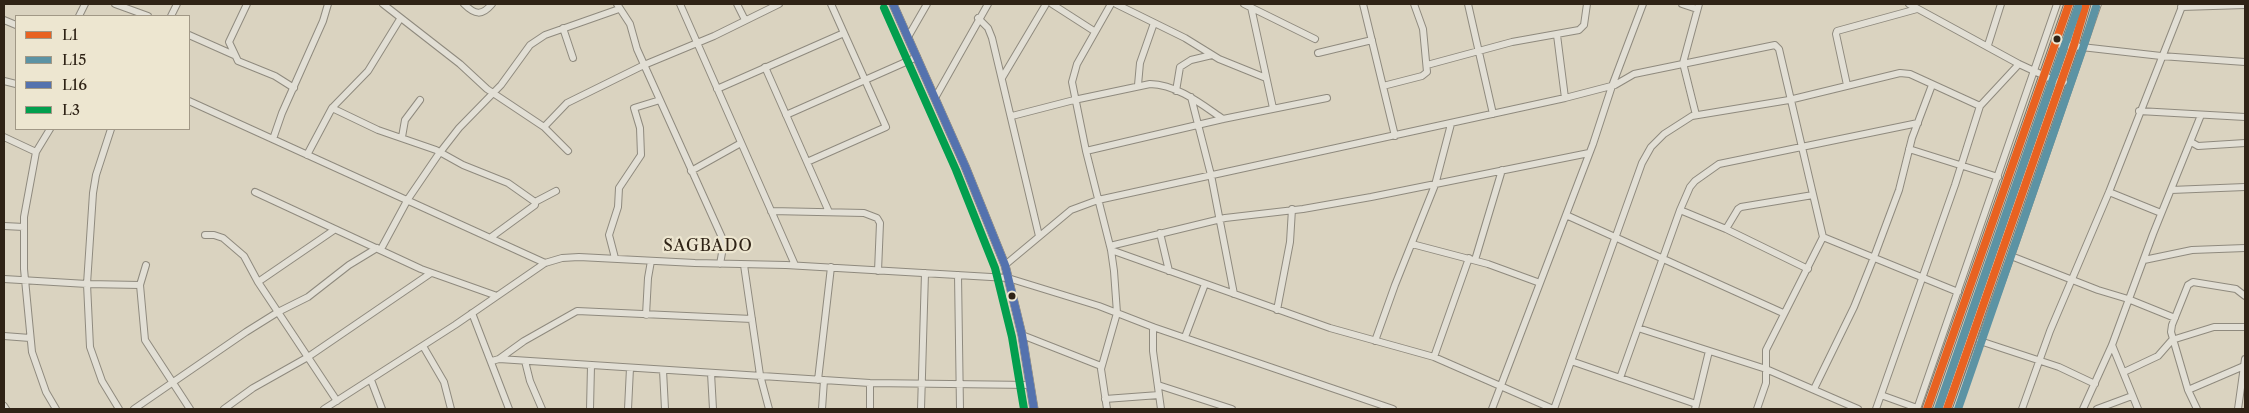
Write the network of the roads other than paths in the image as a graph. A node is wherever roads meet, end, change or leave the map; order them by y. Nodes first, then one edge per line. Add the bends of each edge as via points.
1 (115, 4) edge
2 (177, 4) edge
3 (247, 4) edge
4 (328, 4) edge
5 (383, 4) edge
6 (464, 4) edge
7 (492, 4) edge
8 (680, 4) edge
9 (736, 4) edge
10 (779, 4) edge
11 (831, 4) edge
12 (893, 4) edge
13 (927, 4) edge
14 (988, 4) edge
15 (1046, 4) edge
16 (1052, 4) edge
17 (1112, 4) edge
18 (1116, 4) edge
19 (1244, 4) edge
20 (1363, 4) edge
21 (1414, 4) edge
22 (1468, 4) edge
23 (1587, 4) edge
24 (1643, 4) edge
25 (1682, 4) edge
26 (1909, 4) edge
27 (2002, 4) edge
28 (2057, 4) edge
29 (2069, 4) edge
30 (2086, 4) edge
31 (2098, 4) edge
32 (2182, 5) edge
33 (2245, 5) edge
34 (391, 6) edge
35 (618, 6) edge
36 (1698, 6) edge
37 (1251, 7) junction
38 (1917, 8) junction
39 (145, 15) edge
40 (171, 15) edge
41 (978, 18) junction
42 (400, 19) junction
43 (745, 20) junction
44 (1154, 23) junction
45 (563, 28) junction
46 (1094, 31) junction
47 (844, 33) junction
48 (190, 35) edge
49 (1557, 35) junction
50 (908, 37) junction
51 (1315, 39) dead end
52 (1372, 40) junction
53 (696, 43) junction
54 (2055, 44) junction
55 (1988, 46) junction
56 (2078, 46) junction
57 (1479, 52) junction
58 (1318, 53) dead end
59 (234, 55) junction
60 (1212, 55) junction
61 (2161, 56) junction
62 (917, 57) junction
63 (573, 58) dead end
64 (2245, 62) edge
65 (1682, 63) junction
66 (2019, 64) junction
67 (644, 65) junction
68 (1427, 65) junction
69 (765, 67) junction
70 (2034, 71) junction
71 (2044, 76) junction
72 (1002, 78) junction
73 (1266, 78) junction
74 (865, 80) junction
75 (2065, 82) junction
76 (1138, 85) junction
77 (1848, 85) junction
78 (1932, 85) junction
79 (1383, 86) junction
80 (1612, 86) junction
81 (294, 88) junction
82 (717, 89) junction
83 (1176, 91) junction
84 (494, 93) junction
85 (1191, 97) junction
86 (935, 98) junction
87 (1327, 98) dead end
88 (1565, 98) junction
89 (420, 100) dead end
90 (660, 100) junction
91 (1074, 100) junction
92 (1791, 100) junction
93 (190, 101) edge
94 (1980, 106) junction
95 (332, 108) junction
96 (1273, 108) junction
97 (2139, 111) junction
98 (1493, 114) junction
99 (786, 115) junction
100 (1696, 115) junction
101 (2202, 115) junction
102 (1012, 116) junction
103 (2245, 117) edge
104 (1223, 119) junction
105 (1918, 123) junction
106 (1451, 124) junction
107 (1198, 125) junction
108 (544, 127) junction
109 (49, 130) edge
110 (111, 130) edge
111 (1395, 136) junction
112 (4, 137) edge
113 (402, 137) junction
114 (273, 139) junction
115 (2191, 142) junction
116 (741, 143) junction
117 (2245, 144) edge
118 (1801, 147) junction
119 (1909, 149) junction
120 (568, 151) dead end
121 (36, 152) junction
122 (440, 152) junction
123 (1086, 152) junction
124 (1589, 153) junction
125 (308, 155) junction
126 (807, 162) junction
127 (1961, 165) junction
128 (1502, 170) junction
129 (691, 171) junction
130 (1211, 175) junction
131 (1998, 177) junction
132 (1435, 185) junction
133 (2245, 188) edge
134 (2171, 190) junction
135 (556, 191) dead end
136 (255, 192) dead end
137 (2108, 192) junction
138 (1813, 195) junction
139 (408, 199) junction
140 (1098, 200) junction
141 (535, 202) junction
142 (1292, 209) junction
143 (1680, 210) junction
144 (771, 211) junction
145 (829, 212) junction
146 (2161, 213) junction
147 (1566, 215) junction
148 (1220, 220) junction
149 (4, 226) edge
150 (24, 227) junction
151 (334, 230) junction
152 (1726, 230) junction
153 (1160, 233) junction
154 (205, 235) dead end
155 (1039, 236) junction
156 (1823, 237) junction
157 (490, 238) junction
158 (1615, 238) junction
159 (1412, 244) junction
160 (379, 248) junction
161 (1110, 248) junction
162 (2245, 248) edge
163 (2011, 256) junction
164 (1874, 257) junction
165 (616, 258) junction
166 (1472, 259) junction
167 (652, 260) junction
168 (1662, 260) junction
169 (2144, 260) junction
170 (545, 263) junction
171 (720, 264) junction
172 (146, 265) dead end
173 (744, 265) junction
174 (795, 265) junction
175 (1005, 265) junction
176 (831, 267) junction
177 (1808, 269) junction
178 (878, 271) junction
179 (1169, 271) junction
180 (431, 273) junction
181 (925, 273) junction
182 (958, 275) junction
183 (1922, 277) junction
184 (1008, 278) junction
185 (4, 279) edge
186 (2072, 280) junction
187 (26, 281) junction
188 (258, 282) junction
189 (1540, 283) junction
190 (87, 284) junction
191 (1205, 284) junction
192 (140, 285) junction
193 (1958, 292) junction
194 (1234, 294) junction
195 (497, 296) junction
196 (2245, 296) edge
197 (2128, 299) junction
198 (1277, 310) junction
199 (278, 312) junction
200 (472, 313) junction
201 (1118, 313) junction
202 (1783, 313) junction
203 (646, 315) junction
204 (2175, 318) junction
205 (752, 319) junction
206 (1153, 327) junction
207 (2245, 327) edge
208 (1638, 328) junction
209 (1022, 335) junction
210 (4, 336) edge
211 (1185, 337) junction
212 (30, 338) junction
213 (2172, 340) junction
214 (1375, 341) junction
215 (1980, 341) junction
216 (2112, 345) junction
217 (423, 346) junction
218 (1710, 351) junction
219 (308, 357) junction
220 (1434, 357) junction
221 (499, 359) junction
222 (492, 361) junction
223 (525, 361) junction
224 (1571, 361) junction
225 (2039, 361) junction
226 (2245, 362) edge
227 (591, 366) junction
228 (1102, 366) junction
229 (630, 368) junction
230 (1766, 369) junction
231 (663, 370) junction
232 (711, 372) junction
233 (2124, 372) junction
234 (760, 375) junction
235 (1620, 378) junction
236 (371, 380) junction
237 (821, 380) junction
238 (870, 383) junction
239 (172, 384) junction
240 (922, 384) junction
241 (2095, 384) junction
242 (959, 385) junction
243 (1030, 385) junction
244 (1158, 385) junction
245 (1500, 388) junction
246 (1814, 389) junction
247 (2188, 390) junction
248 (1160, 395) junction
249 (1881, 395) junction
250 (2132, 396) junction
251 (1105, 399) junction
252 (337, 401) junction
253 (1695, 406) edge
254 (56, 409) edge
255 (119, 409) edge
256 (134, 409) edge
257 (190, 409) edge
258 (224, 409) edge
259 (324, 409) edge
260 (382, 409) edge
261 (451, 409) edge
262 (509, 409) edge
263 (542, 409) edge
264 (590, 409) edge
265 (628, 409) edge
266 (665, 409) edge
267 (713, 409) edge
268 (769, 409) edge
269 (822, 409) edge
270 (870, 409) edge
271 (921, 409) edge
272 (960, 409) edge
273 (1034, 409) edge
274 (1107, 409) edge
275 (1161, 409) edge
276 (1232, 409) edge
277 (1393, 409) edge
278 (1492, 409) edge
279 (1554, 409) edge
280 (1757, 409) edge
281 (1858, 409) edge
282 (1876, 409) edge
283 (1917, 409) edge
284 (1927, 409) edge
285 (1947, 409) edge
286 (1956, 409) edge
287 (2022, 409) edge
288 (2083, 409) edge
289 (2097, 409) edge
290 (2138, 409) edge
291 (2197, 409) edge
292 (2238, 409) edge

1 - 39 street
2 - 40 street
3 - 59 street via 229,42
4 - 81 street
5 - 34 street
6 - 7 street via 481,13
8 - 53 street
9 - 43 street
10 - 43 street
11 - 47 street
12 - 50 main road
13 - 50 street
14 - 41 street
15 - 72 street
16 - 46 street
17 - 46 street
18 - 44 street
19 - 37 street
20 - 52 street
21 - 68 street via 1423,29
22 - 57 street
23 - 49 street via 1583,27
24 - 80 street
25 - 36 street
26 - 38 street
27 - 55 street
28 - 70 street
29 - 54 highway
30 - 56 highway
31 - 56 street
32 - 33 street
32 - 61 street
34 - 42 street
35 - 45 street
35 - 67 street via 630,24
36 - 65 street
37 - 51 street
37 - 73 street
38 - 55 street
38 - 77 street via 1837,30
41 - 72 street via 988,28
41 - 86 street
42 - 84 street
42 - 95 street via 368,71
43 - 53 street
44 - 60 street
44 - 76 street via 1140,63
45 - 63 street
45 - 84 street via 530,45
46 - 91 street via 1073,74
47 - 69 street
47 - 74 street
48 - 59 street
49 - 57 street via 1512,42
49 - 88 street
50 - 62 main road
52 - 58 street
52 - 79 street
53 - 67 street
53 - 82 street
54 - 56 street
54 - 71 highway
55 - 66 street
56 - 61 street
56 - 75 highway
57 - 68 street
57 - 98 street
59 - 81 street via 238,61 275,76
60 - 73 street
60 - 83 street via 1191,60 1180,67
61 - 64 street
61 - 97 street
62 - 74 street
62 - 86 main road
65 - 80 street via 1630,75
65 - 92 street via 1775,45 1779,49
65 - 100 street
66 - 70 street
66 - 94 street
67 - 90 street
67 - 108 street via 568,103
68 - 79 street via 1427,72 1422,76
69 - 82 street
69 - 99 street
70 - 71 street
70 - 131 street
71 - 75 street
71 - 284 highway
72 - 102 street
73 - 96 street
74 - 99 street
74 - 126 street via 886,127
75 - 163 street
75 - 285 highway
76 - 83 street via 1160,84
76 - 91 street
77 - 78 street via 1904,73
77 - 92 street
78 - 94 street
78 - 105 street
79 - 111 street
80 - 88 street
80 - 124 street
81 - 114 street
82 - 116 street
83 - 85 street
84 - 108 street
84 - 122 street
85 - 104 street
85 - 107 street
86 - 175 main road
87 - 96 street
88 - 98 street
89 - 113 street via 405,120
90 - 129 street
90 - 165 street via 634,108 640,128 641,155 619,188 618,207 609,235
91 - 102 street
91 - 123 street
92 - 100 street
92 - 118 street
93 - 114 street
94 - 127 street
95 - 113 street via 378,130
95 - 125 street
96 - 104 street
97 - 101 street
97 - 137 street
98 - 106 street
99 - 126 street
100 - 158 street via 1678,123 1651,147
101 - 103 street
101 - 115 street
102 - 155 street
104 - 107 street
105 - 118 street
105 - 119 street
106 - 111 street
106 - 132 street
107 - 123 street
107 - 130 street
108 - 120 street
109 - 121 street
110 - 190 street via 93,193
111 - 130 street
112 - 121 street
113 - 122 street
114 - 125 street
115 - 117 street via 2198,146
115 - 134 street
116 - 129 street
116 - 144 street
118 - 138 street
118 - 143 street via 1716,166 1693,183
119 - 127 street
119 - 164 street via 1899,190
121 - 150 street
122 - 139 street
122 - 141 street via 508,184
123 - 140 street
124 - 128 street
124 - 147 street
125 - 139 street
126 - 145 street
127 - 131 street
127 - 183 street
128 - 132 street
128 - 166 street
129 - 171 street via 724,242
130 - 140 street
130 - 148 street
131 - 193 street
132 - 142 street
132 - 159 street
133 - 134 street
134 - 146 street
135 - 141 street
136 - 151 street
137 - 146 street
137 - 186 street
138 - 152 street via 1740,207
138 - 156 street
139 - 157 street
139 - 160 street
140 - 155 street via 1071,210
140 - 161 street
141 - 157 street
142 - 148 street
142 - 198 street via 1290,242
143 - 152 street
143 - 168 street
144 - 145 street
144 - 174 street
145 - 178 street via 864,213 879,220
146 - 169 street
147 - 158 street
147 - 189 street
148 - 153 street
148 - 194 street
149 - 150 street
150 - 187 street
151 - 160 street
151 - 188 street
152 - 177 street
153 - 161 street
153 - 179 street
154 - 188 street via 218,236 233,246 244,256
155 - 175 street
156 - 164 street
156 - 177 street
157 - 170 street
158 - 168 street
158 - 224 street
159 - 166 street
159 - 214 street
160 - 180 street
160 - 199 street via 349,265 308,297
161 - 179 street
161 - 201 street
162 - 169 street via 2192,250
163 - 186 street
163 - 215 street
164 - 183 street
164 - 246 street
165 - 167 street
165 - 170 street via 571,257
166 - 189 street
166 - 220 street
167 - 171 street
167 - 203 street
168 - 202 street
168 - 208 street
169 - 197 street
170 - 195 street
171 - 173 street
172 - 192 street
173 - 174 street
173 - 205 street
174 - 176 street
175 - 184 main road
176 - 178 street
176 - 237 street
177 - 202 street
178 - 181 street
179 - 191 street
180 - 195 street
180 - 219 street
181 - 182 street
181 - 240 street
182 - 184 street
182 - 242 street
183 - 193 street
183 - 249 street
184 - 201 street
184 - 209 main road
185 - 187 street
186 - 197 street
186 - 225 street
187 - 190 street
187 - 212 street
188 - 199 street
189 - 245 street
190 - 192 street
190 - 255 street via 90,347 102,381
191 - 194 street
191 - 211 street
192 - 239 street via 145,340
193 - 283 street
194 - 198 street
195 - 200 street
196 - 204 street via 2236,289 2193,282 2188,285
197 - 204 street
197 - 216 street
198 - 214 street
199 - 219 street
199 - 239 street
200 - 217 street
200 - 222 street
201 - 206 street
201 - 228 street
202 - 230 street via 1766,350
203 - 205 street
203 - 221 street via 573,312
204 - 213 street
205 - 234 street
206 - 211 street
206 - 244 street via 1153,358
207 - 213 street via 2214,327
208 - 218 street
208 - 235 street
209 - 228 street
209 - 243 main road
210 - 212 street
211 - 277 street
212 - 254 street via 46,392
213 - 233 street via 2158,356
213 - 247 street
214 - 220 street
215 - 225 street
215 - 286 street
216 - 233 street
216 - 241 street
217 - 236 street
217 - 261 street via 444,382
218 - 230 street
218 - 253 street
219 - 252 street
219 - 258 street via 253,388
220 - 245 street
221 - 222 street
221 - 223 street
222 - 262 street
223 - 227 street
223 - 263 street
224 - 235 street
224 - 279 street
225 - 241 street
225 - 287 street
226 - 247 street
226 - 292 street
227 - 229 street
227 - 264 street
228 - 251 street
229 - 231 street
229 - 265 street
230 - 246 street
230 - 280 street via 1766,383
231 - 232 street
231 - 266 street
232 - 234 street
232 - 267 street
233 - 250 street
234 - 237 street
234 - 268 street
235 - 253 street
236 - 252 street
236 - 260 street
237 - 238 street
237 - 269 street
238 - 240 street
238 - 270 street
239 - 256 street
239 - 257 street
240 - 242 street
240 - 271 street
241 - 288 street
242 - 243 street
242 - 272 street
243 - 273 main road
244 - 248 street
244 - 276 street
245 - 278 street
245 - 279 street
246 - 281 street
247 - 291 street
248 - 251 street
248 - 275 street
249 - 282 street
249 - 283 street
250 - 289 street
250 - 290 street
251 - 274 street
252 - 259 street

